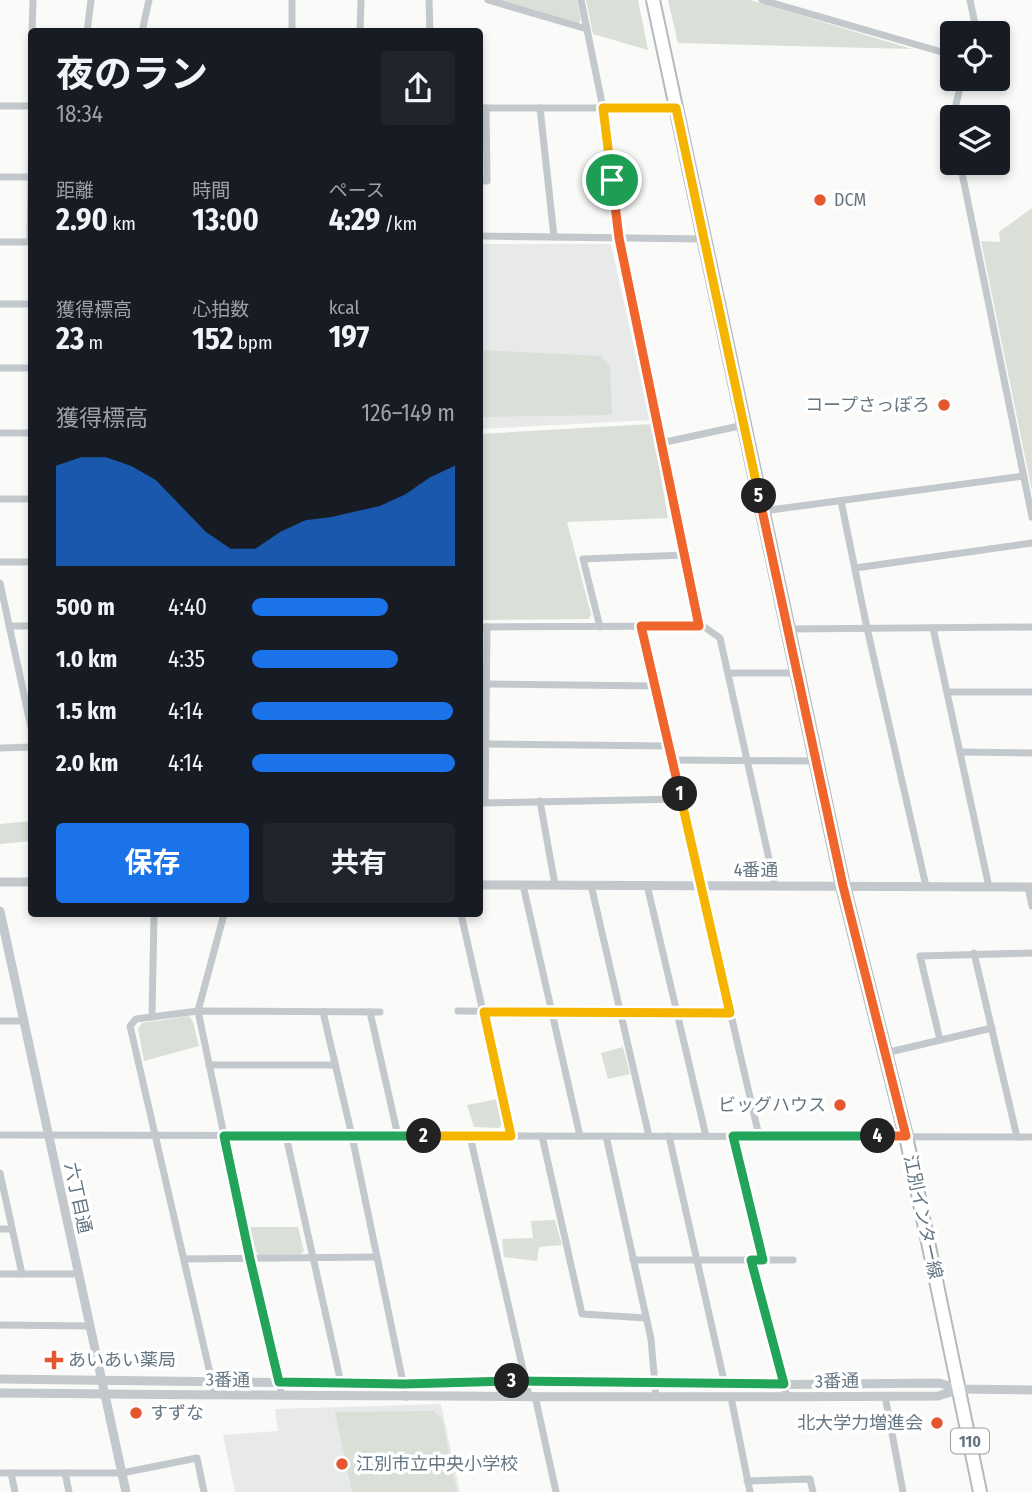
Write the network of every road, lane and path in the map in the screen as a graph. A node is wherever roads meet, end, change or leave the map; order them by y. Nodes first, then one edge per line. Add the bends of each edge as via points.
1 (33, 0) edge
2 (90, 0) edge
3 (149, 0) edge
4 (292, 0) edge
5 (360, 0) edge
6 (429, 0) edge
7 (488, 0) edge
8 (581, 0) edge
9 (653, 0) edge
10 (762, 0) edge
11 (793, 0) edge
12 (970, 0) edge
13 (795, 10) junction
14 (974, 21) edge
15 (32, 28) edge
16 (87, 28) edge
17 (143, 28) edge
18 (292, 28) edge
19 (360, 28) edge
20 (430, 28) edge
21 (587, 29) junction
22 (940, 52) edge
23 (0, 106) edge
24 (28, 106) edge
25 (483, 108) edge
26 (540, 108) junction
27 (603, 108) junction
28 (676, 108) junction
29 (962, 175) edge
30 (0, 177) edge
31 (28, 177) edge
32 (483, 181) edge
33 (483, 236) edge
34 (554, 237) junction
35 (619, 238) junction
36 (705, 239) junction
37 (0, 242) edge
38 (28, 242) edge
39 (0, 304) edge
40 (28, 304) edge
41 (0, 368) edge
42 (28, 368) edge
43 (744, 425) junction
44 (0, 433) edge
45 (28, 433) edge
46 (661, 443) junction
47 (1024, 476) junction
48 (0, 499) edge
49 (28, 499) edge
50 (841, 501) junction
51 (763, 511) junction
52 (1032, 517) edge
53 (1032, 543) edge
54 (684, 555) junction
55 (0, 562) edge
56 (28, 562) edge
57 (855, 568) junction
58 (0, 583) edge
59 (9, 626) junction
60 (28, 626) edge
61 (600, 626) junction
62 (641, 626) junction
63 (699, 626) junction
64 (483, 627) edge
65 (1032, 627) edge
66 (867, 628) junction
67 (933, 628) junction
68 (788, 629) junction
69 (728, 673) junction
70 (797, 673) junction
71 (486, 684) junction
72 (22, 686) junction
73 (28, 686) edge
74 (655, 686) junction
75 (947, 692) junction
76 (1032, 692) edge
77 (28, 714) edge
78 (486, 744) junction
79 (668, 746) junction
80 (28, 747) edge
81 (0, 748) edge
82 (960, 752) junction
83 (1032, 753) edge
84 (672, 760) junction
85 (747, 761) junction
86 (817, 761) junction
87 (483, 788) edge
88 (681, 799) junction
89 (483, 802) edge
90 (540, 802) junction
91 (0, 882) edge
92 (28, 883) edge
93 (483, 885) edge
94 (523, 885) junction
95 (555, 885) junction
96 (591, 885) junction
97 (647, 885) junction
98 (701, 886) junction
99 (775, 886) junction
100 (843, 886) junction
101 (926, 886) junction
102 (989, 887) junction
103 (1030, 887) edge
104 (1032, 905) edge
105 (0, 911) edge
106 (154, 917) edge
107 (223, 917) edge
108 (462, 917) edge
109 (974, 953) junction
110 (1032, 953) edge
111 (5, 954) edge
112 (198, 1011) junction
113 (458, 1011) dead end
114 (323, 1012) junction
115 (370, 1012) junction
116 (380, 1012) dead end
117 (484, 1012) junction
118 (552, 1012) junction
119 (621, 1012) junction
120 (678, 1013) junction
121 (730, 1013) junction
122 (152, 1017) junction
123 (0, 1021) edge
124 (24, 1021) junction
125 (992, 1028) junction
126 (940, 1040) junction
127 (885, 1053) junction
128 (209, 1065) junction
129 (335, 1065) junction
130 (0, 1135) edge
131 (49, 1135) junction
132 (155, 1135) junction
133 (224, 1136) junction
134 (286, 1136) junction
135 (352, 1136) junction
136 (398, 1136) junction
137 (470, 1136) junction
138 (511, 1136) junction
139 (542, 1136) junction
140 (580, 1136) junction
141 (606, 1136) junction
142 (649, 1136) junction
143 (669, 1136) junction
144 (706, 1136) junction
145 (733, 1136) junction
146 (759, 1136) junction
147 (906, 1136) junction
148 (1017, 1137) junction
149 (1032, 1137) edge
150 (0, 1173) edge
151 (1, 1182) edge
152 (0, 1229) edge
153 (12, 1229) junction
154 (376, 1257) junction
155 (313, 1258) junction
156 (184, 1259) junction
157 (250, 1259) junction
158 (634, 1260) junction
159 (698, 1260) junction
160 (751, 1260) junction
161 (763, 1260) junction
162 (793, 1260) dead end
163 (0, 1274) edge
164 (22, 1274) junction
165 (79, 1274) junction
166 (646, 1318) junction
167 (0, 1325) edge
168 (90, 1326) junction
169 (0, 1379) edge
170 (102, 1380) junction
171 (526, 1381) junction
172 (214, 1382) junction
173 (279, 1382) junction
174 (655, 1382) junction
175 (341, 1383) junction
176 (404, 1384) junction
177 (784, 1384) junction
178 (725, 1385) junction
179 (959, 1389) junction
180 (1032, 1390) edge
181 (0, 1393) edge
182 (105, 1394) junction
183 (215, 1395) junction
184 (282, 1396) junction
185 (532, 1396) junction
186 (885, 1396) junction
187 (405, 1397) junction
188 (656, 1397) junction
189 (731, 1397) junction
190 (787, 1397) junction
191 (0, 1473) edge
192 (11, 1473) junction
193 (65, 1473) junction
194 (122, 1473) junction
195 (747, 1481) junction
196 (15, 1492) edge
197 (69, 1492) edge
198 (126, 1492) edge
199 (204, 1492) edge
200 (556, 1492) edge
201 (750, 1492) edge
202 (813, 1492) edge
203 (903, 1492) edge
204 (980, 1492) edge

1 - 15 street
2 - 16 street
3 - 17 street
4 - 18 street
5 - 19 street
6 - 20 street
7 - 21 street
8 - 21 street
9 - 28 main road, 江別インター線 / 110
10 - 13 street
11 - 13 street
12 - 14 street
13 - 22 street
21 - 27 street
23 - 24 street
25 - 26 street
25 - 32 street via 487,181
26 - 27 street
26 - 34 street
27 - 28 street
27 - 35 street
28 - 36 main road, 江別インター線 / 110
29 - 47 street
30 - 31 street
33 - 34 street
34 - 35 street
35 - 36 street
35 - 46 street
36 - 43 main road, 江別インター線 / 110
37 - 38 street
39 - 40 street
41 - 42 street
43 - 46 street
43 - 51 main road, 江別インター線 / 110
44 - 45 street
46 - 54 street
47 - 50 street
47 - 52 street
48 - 49 street
50 - 51 street
50 - 57 street
51 - 68 main road, 江別インター線 / 110
53 - 57 street
54 - 61 street via 583,559
54 - 63 street
55 - 56 street
57 - 66 street
58 - 59 street
59 - 60 street
59 - 72 street
61 - 62 street
61 - 64 street
62 - 63 street
62 - 74 street
63 - 69 street via 720,638
64 - 71 street
65 - 67 street
66 - 67 street
66 - 68 street
66 - 101 street
67 - 75 street
68 - 70 main road, 江別インター線 / 110
69 - 70 street
69 - 85 street
70 - 86 main road, 江別インター線 / 110
71 - 74 street
71 - 78 street
72 - 73 street
72 - 77 street
74 - 79 street
75 - 76 street
75 - 82 street
78 - 79 street
78 - 87 street
79 - 84 street
80 - 81 street
82 - 83 street
82 - 102 street
84 - 85 street
84 - 88 street
85 - 86 street
85 - 99 street
86 - 100 main road, 江別インター線 / 110
88 - 90 street
88 - 98 street
89 - 90 street
90 - 95 street
91 - 92 street
93 - 94 street, 4番通
94 - 95 street, 4番通
94 - 118 street
95 - 96 street, 4番通
96 - 97 street, 4番通
96 - 119 street
97 - 98 street, 4番通
97 - 120 street
98 - 99 street, 4番通
98 - 121 street
99 - 100 street, 4番通
100 - 101 street, 4番通
100 - 127 main road, 江別インター線 / 110
101 - 102 street, 4番通
102 - 103 street, 4番通
103 - 104 street
105 - 111 street, 六丁目通
106 - 122 street
107 - 112 street
108 - 117 street
109 - 110 street
109 - 125 street
109 - 126 street via 920,956
111 - 124 street, 六丁目通
112 - 114 street
112 - 122 street
112 - 128 street
113 - 117 street
114 - 115 street
114 - 129 street
115 - 116 street
115 - 136 street
117 - 118 street
117 - 138 street
118 - 119 street
118 - 140 street
119 - 120 street
119 - 142 street
120 - 121 street
120 - 144 street
121 - 146 street
122 - 132 street via 136,1019 130,1026
123 - 124 street
124 - 131 street, 六丁目通
125 - 126 street
125 - 148 street
126 - 127 street
127 - 147 main road, 江別インター線 / 110
128 - 129 street
128 - 133 street
129 - 135 street
130 - 131 street
131 - 132 street
131 - 165 street, 六丁目通
132 - 133 street
132 - 156 street
133 - 134 street
133 - 157 street
134 - 135 street
134 - 155 street
135 - 136 street
135 - 154 street
136 - 137 street
137 - 138 street
137 - 171 street
138 - 139 street
139 - 140 street
139 - 166 street via 582,1314
140 - 141 street
141 - 142 street
141 - 158 street
142 - 143 street
143 - 144 street
143 - 159 street
144 - 145 street
145 - 146 street
145 - 161 street
146 - 147 street
147 - 148 street
147 - 179 main road, 江別インター線 / 110
148 - 149 street
150 - 151 street
151 - 153 street
152 - 153 street
153 - 164 street
154 - 155 street
154 - 176 street
155 - 157 street
155 - 175 street
156 - 157 street
156 - 172 street
157 - 173 street
158 - 159 street
158 - 166 street
159 - 160 street
159 - 178 street
160 - 161 street
160 - 177 street
161 - 162 street
163 - 164 street
164 - 165 street
165 - 168 street, 六丁目通
166 - 174 street
167 - 168 street
168 - 170 street, 六丁目通
169 - 170 street, 3番通
170 - 172 street, 3番通
170 - 182 street, 六丁目通
171 - 174 street, 3番通
171 - 176 street, 3番通
171 - 185 street
172 - 173 street, 3番通
172 - 183 street
173 - 175 street, 3番通
173 - 184 street
174 - 178 street, 3番通
174 - 188 street
175 - 176 street, 3番通
176 - 187 street
177 - 178 street, 3番通
177 - 179 street, 3番通 via 939,1383
177 - 190 street
179 - 180 street, 3番通
179 - 186 street, 3番通 via 938,1396
179 - 204 main road, 江別インター線 / 110
181 - 182 street, 3番通
182 - 183 street, 3番通
182 - 194 street, 六丁目通
183 - 184 street, 3番通
184 - 187 street, 3番通
185 - 187 street, 3番通
185 - 188 street, 3番通
185 - 200 street
186 - 190 street, 3番通
186 - 203 street
188 - 189 street, 3番通
189 - 190 street, 3番通
189 - 195 street
191 - 192 street
192 - 193 street
192 - 196 street
193 - 194 street
193 - 197 street
194 - 198 street, 六丁目通
194 - 199 street via 197,1458
195 - 201 street
195 - 202 street via 810,1479

